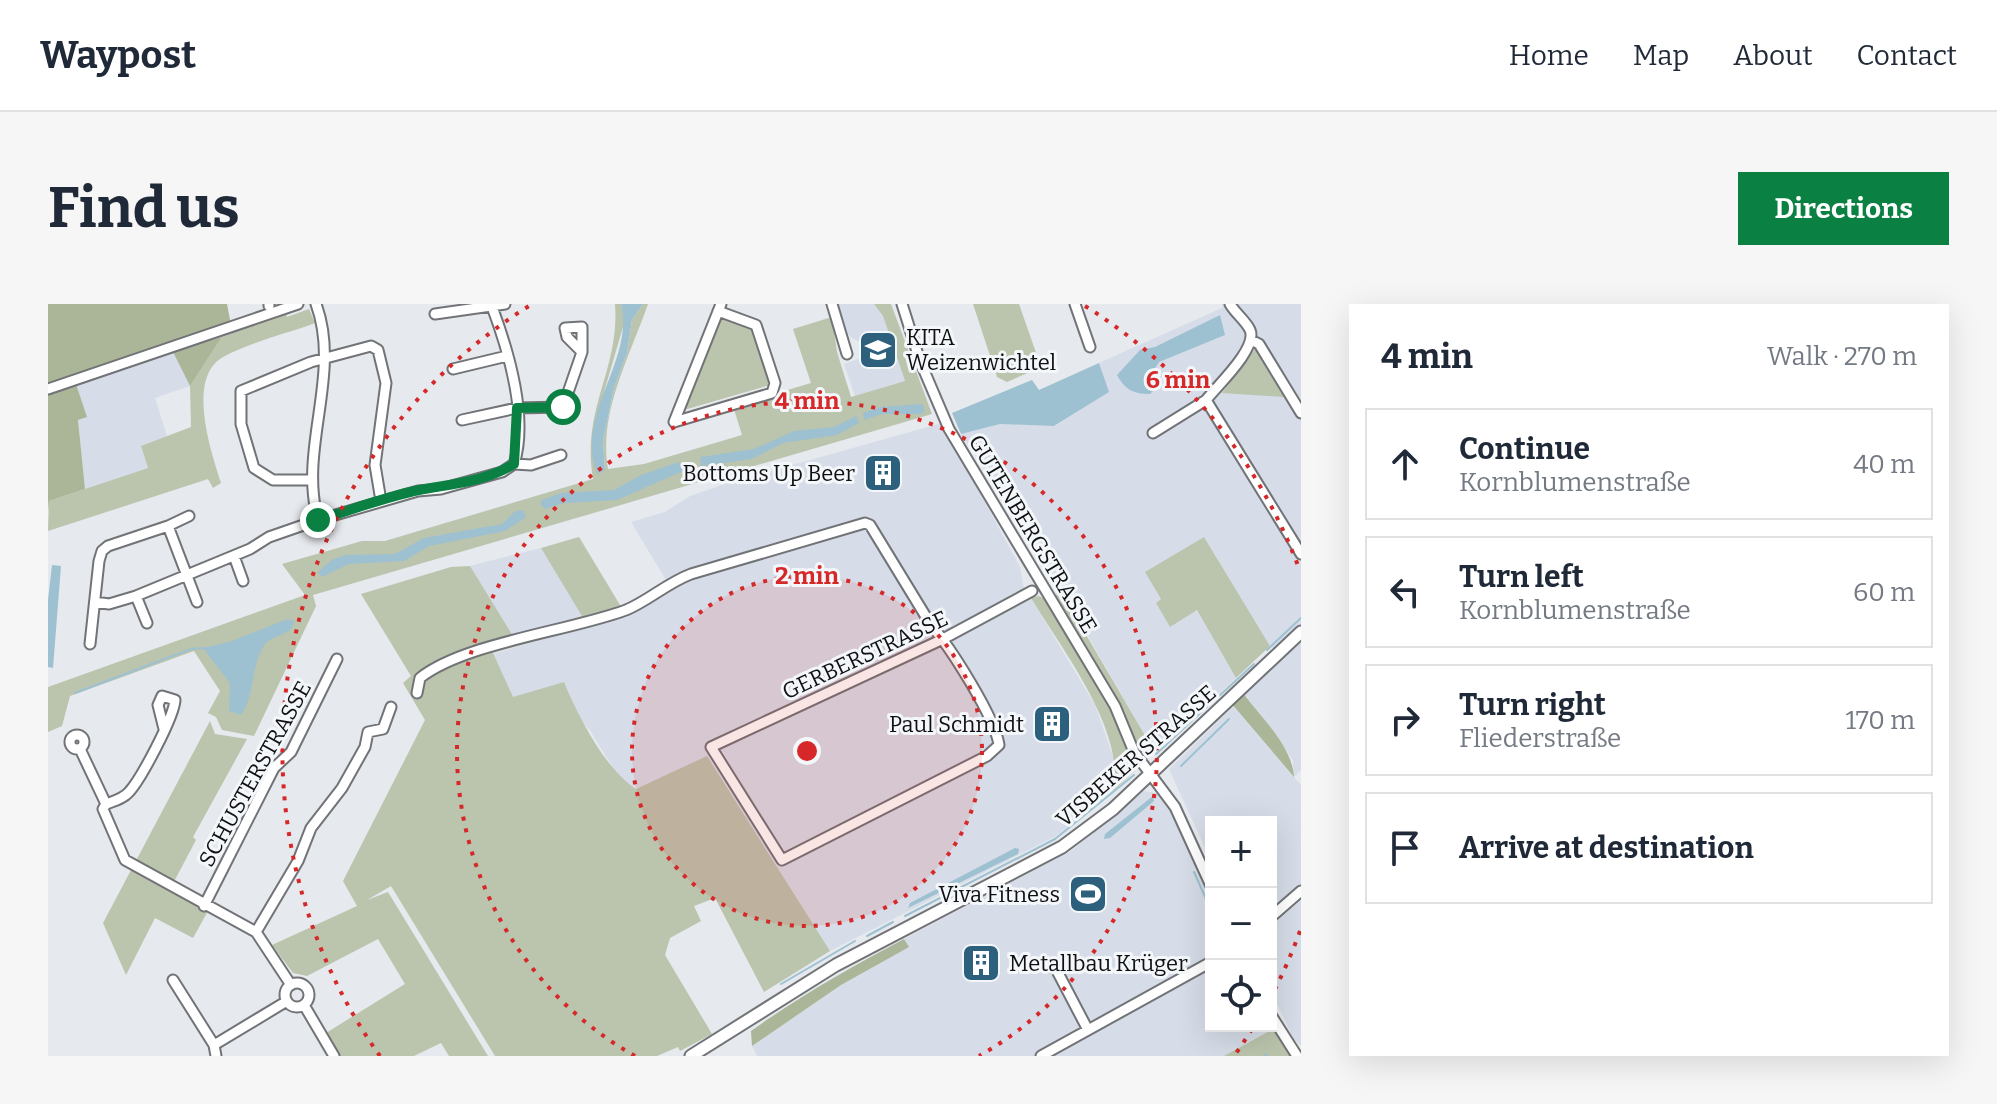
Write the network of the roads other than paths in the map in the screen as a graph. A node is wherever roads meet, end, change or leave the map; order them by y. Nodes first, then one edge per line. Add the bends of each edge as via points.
1 (298, 304) edge
2 (316, 304) edge
3 (505, 304) edge
4 (832, 304) edge
5 (902, 304) edge
6 (1075, 304) edge
7 (1230, 304) edge
8 (491, 305) edge
9 (720, 308) edge
10 (435, 314) dead end
11 (1251, 340) junction
12 (1090, 347) dead end
13 (582, 352) dead end
14 (847, 354) dead end
15 (507, 356) junction
16 (326, 359) junction
17 (453, 369) dead end
18 (48, 389) edge
19 (1206, 400) junction
20 (517, 408) junction
21 (1301, 413) edge
22 (462, 420) dead end
23 (1153, 433) dead end
24 (561, 455) dead end
25 (514, 464) junction
26 (311, 480) junction
27 (381, 501) junction
28 (189, 516) dead end
29 (318, 520) junction
30 (168, 526) junction
31 (1301, 554) edge
32 (234, 556) junction
33 (188, 576) junction
34 (243, 581) dead end
35 (1032, 591) dead end
36 (136, 596) junction
37 (95, 602) junction
38 (197, 602) dead end
39 (147, 623) dead end
40 (1301, 632) edge
41 (943, 639) junction
42 (90, 644) dead end
43 (337, 659) dead end
44 (417, 693) dead end
45 (391, 707) dead end
46 (164, 729) dead end
47 (80, 749) dead end
48 (1152, 773) junction
49 (106, 804) junction
50 (1205, 873) edge
51 (1301, 891) edge
52 (204, 906) junction
53 (1277, 912) edge
54 (256, 932) junction
55 (1044, 964) dead end
56 (1205, 965) edge
57 (173, 980) dead end
58 (291, 985) junction
59 (287, 1001) junction
60 (304, 1005) junction
61 (1277, 1024) edge
62 (1088, 1030) junction
63 (215, 1051) edge
64 (334, 1056) edge
65 (691, 1056) edge
66 (1041, 1056) edge
67 (1297, 1056) edge

1 - 18 street
2 - 16 street
3 - 8 street
4 - 14 street
5 - 48 street, GUTENBERGSTRASSE via 949,429 1115,706 1134,752
6 - 12 street
7 - 11 street via 1250,329
8 - 10 street
8 - 15 street
9 - 9 street via 674,422 772,393 775,383 756,325
11 - 19 street
11 - 21 street via 1259,344
13 - 20 street via 563,407
15 - 17 street
15 - 20 street
16 - 26 street
16 - 26 street via 248,386 240,394 243,437 254,468 273,480
16 - 27 street via 371,346 378,350 386,383 375,465
19 - 23 street
19 - 31 street
20 - 22 street
20 - 25 street
24 - 25 street via 531,465
25 - 27 street via 441,489
26 - 29 street
27 - 29 street
28 - 30 street
29 - 32 street
30 - 33 street
30 - 37 street via 102,551
32 - 33 street
32 - 34 street
33 - 36 street
33 - 38 street
35 - 41 street, GERBERSTRASSE
36 - 37 street via 109,604
36 - 39 street
37 - 42 street
40 - 48 main road, VISBEKER STRASSE
41 - 41 street, GERBERSTRASSE via 999,745 987,756 782,860 711,747
41 - 44 street via 865,523 669,582 629,609 449,661 420,678
43 - 52 street, SCHUSTERSTRASSE
45 - 54 street via 383,729 368,732 350,775 311,828
46 - 49 street via 131,791
47 - 49 street
48 - 50 street, GUTENBERGSTRASSE via 1175,807
48 - 65 main road, VISBEKER STRASSE via 1062,847 836,965
49 - 52 street via 103,809 125,860
51 - 53 street
52 - 54 street
54 - 58 street
55 - 62 street via 1056,969
56 - 62 street
57 - 63 street
58 - 59 street
58 - 60 street via 307,989
59 - 60 street
59 - 63 street
60 - 64 street
61 - 67 street
62 - 66 street

